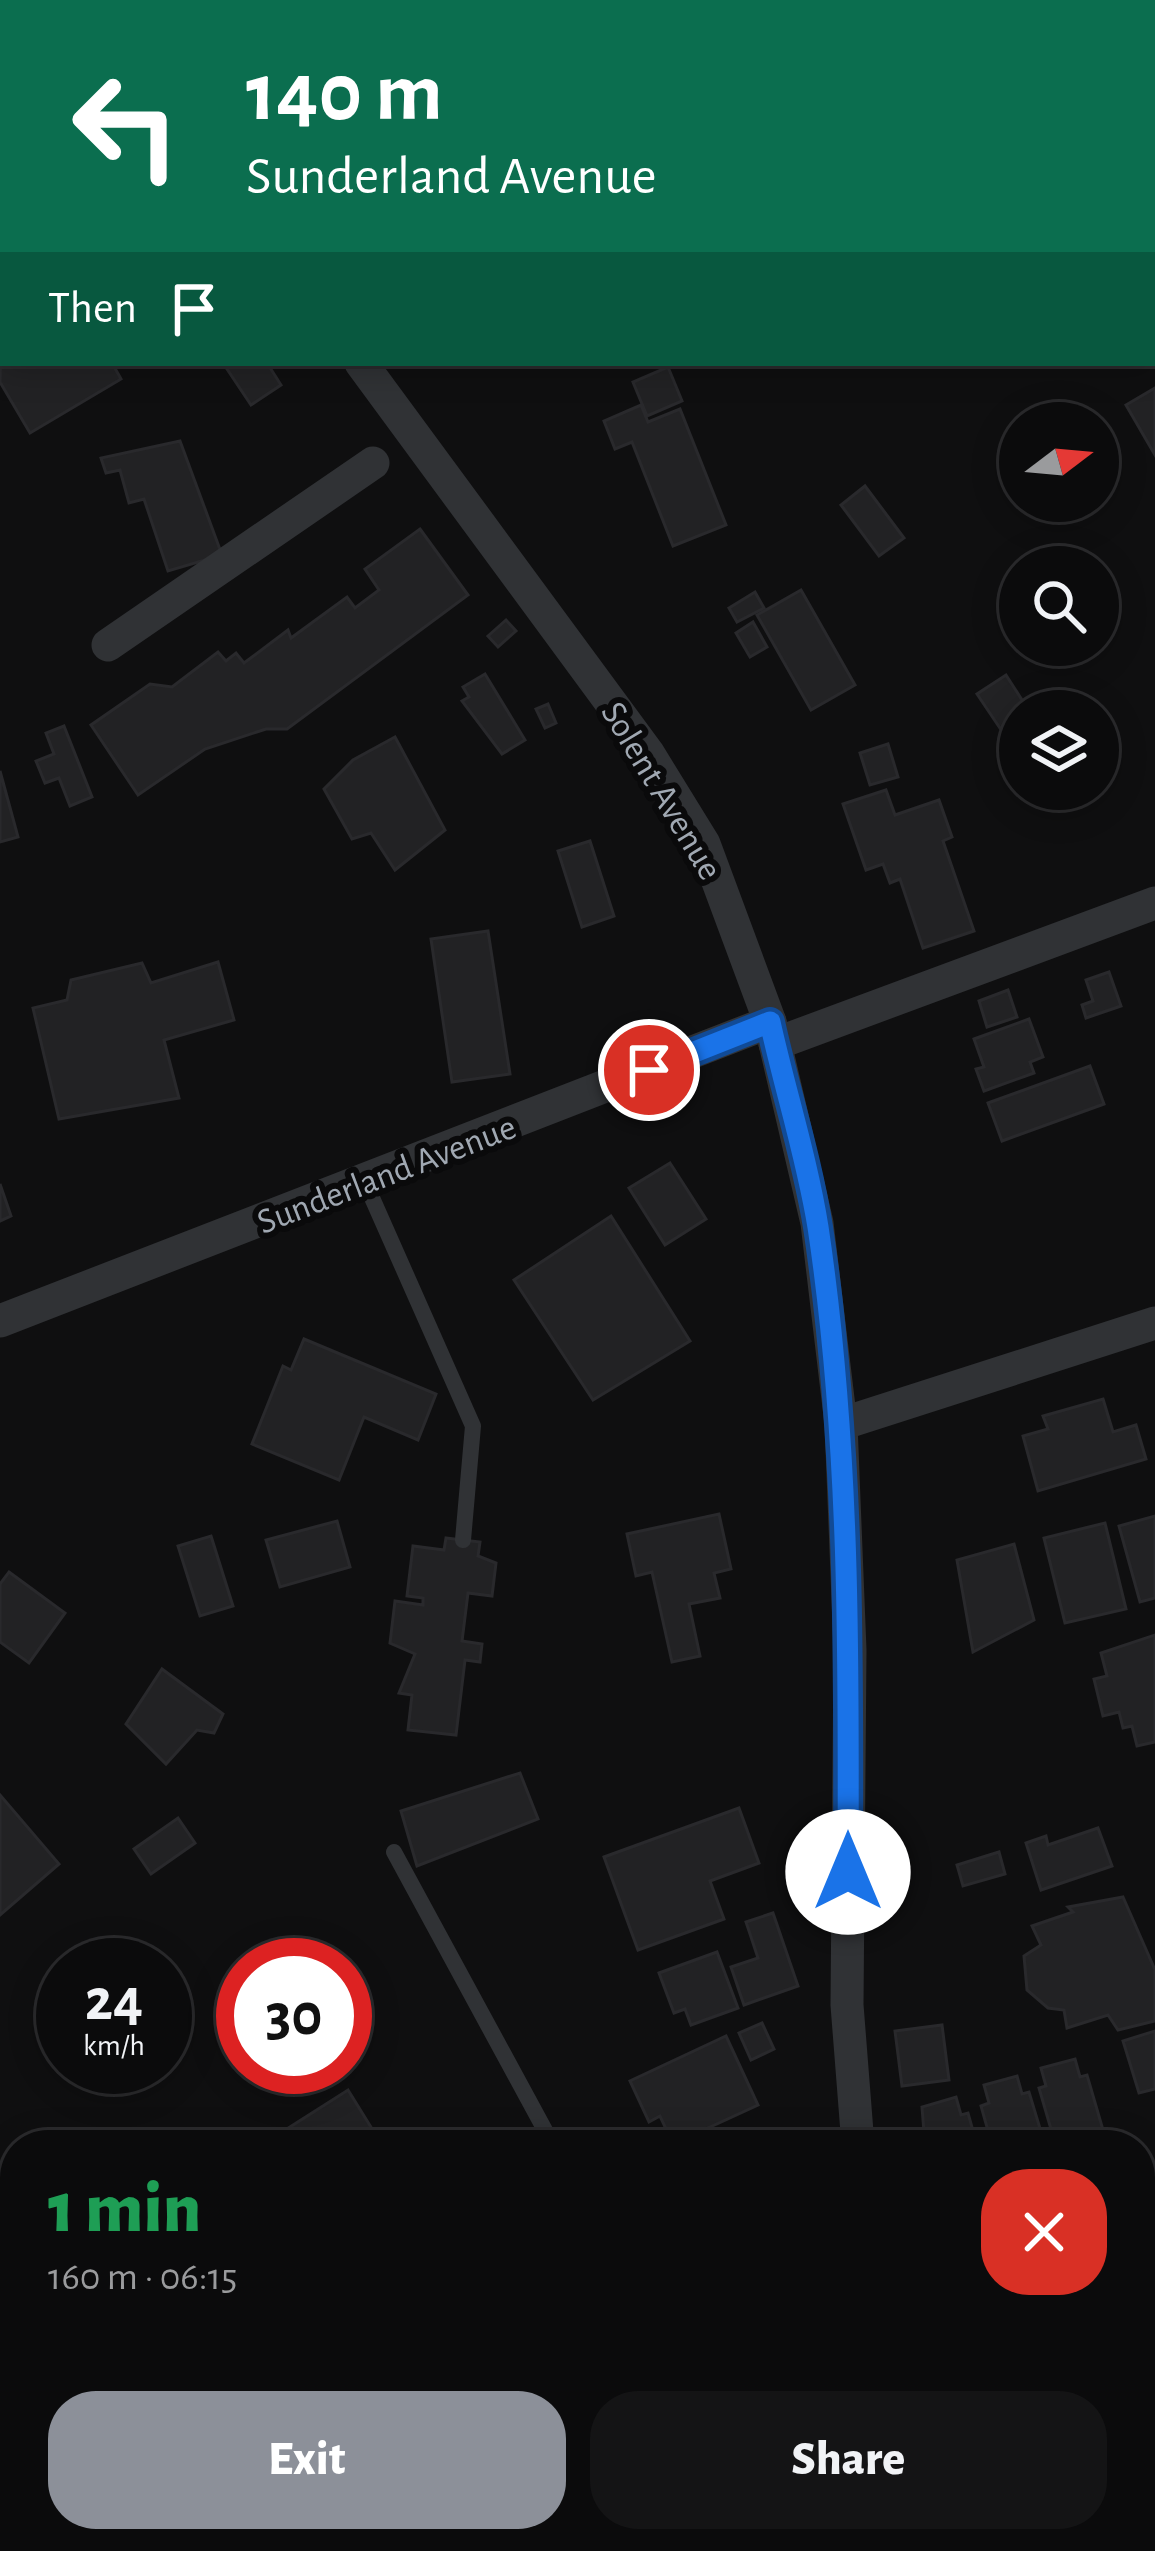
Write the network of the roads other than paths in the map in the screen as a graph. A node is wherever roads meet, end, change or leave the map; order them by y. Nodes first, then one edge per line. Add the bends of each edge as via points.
1 (363, 366) edge
2 (413, 432) junction
3 (108, 646) dead end
4 (1155, 902) edge
5 (773, 1033) junction
6 (365, 1182) junction
7 (0, 1321) edge
8 (1155, 1323) edge
9 (842, 1424) junction
10 (464, 1540) dead end
11 (394, 1852) dead end
12 (545, 2130) edge
13 (857, 2130) edge

1 - 2 street, Solent Avenue
2 - 3 street
2 - 5 street, Solent Avenue via 532,588 704,844
4 - 5 street, Sunderland Avenue
5 - 6 street, Sunderland Avenue
5 - 9 street, Solent Avenue via 817,1222
6 - 7 street, Sunderland Avenue
6 - 10 lane via 473,1426
8 - 9 street
9 - 13 street, Solent Avenue via 850,1649 847,2006
11 - 12 lane

